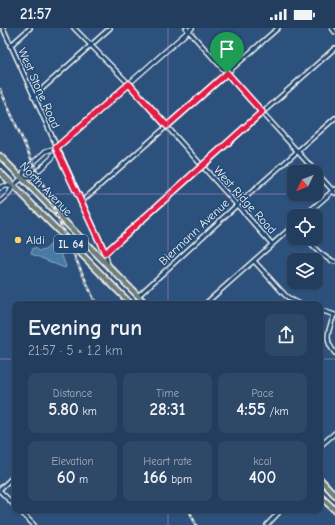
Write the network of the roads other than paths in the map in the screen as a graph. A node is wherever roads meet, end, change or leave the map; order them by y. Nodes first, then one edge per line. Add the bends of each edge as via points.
1 (3, 28) edge
2 (30, 28) edge
3 (74, 28) edge
4 (110, 28) edge
5 (278, 28) edge
6 (332, 28) edge
7 (189, 29) edge
8 (335, 32) edge
9 (91, 45) junction
10 (10, 46) junction
11 (335, 48) edge
12 (227, 73) junction
13 (129, 84) junction
14 (33, 96) junction
15 (262, 112) junction
16 (335, 118) edge
17 (167, 126) junction
18 (56, 148) junction
19 (298, 151) junction
20 (0, 156) edge
21 (202, 166) junction
22 (0, 172) edge
23 (22, 178) junction
24 (13, 186) junction
25 (0, 188) edge
26 (334, 191) edge
27 (0, 202) edge
28 (81, 202) junction
29 (237, 205) junction
30 (312, 209) edge
31 (287, 231) edge
32 (272, 244) junction
33 (312, 245) edge
34 (105, 253) junction
35 (254, 261) junction
36 (335, 262) edge
37 (108, 264) junction
38 (138, 296) junction
39 (128, 301) edge
40 (143, 301) edge
41 (208, 301) edge
42 (294, 301) edge
43 (323, 311) edge
44 (335, 315) edge
45 (335, 353) edge
46 (335, 432) edge
47 (323, 443) edge
48 (12, 478) edge
49 (323, 482) edge
50 (0, 490) edge
51 (335, 495) edge
52 (323, 499) edge
53 (12, 503) edge
54 (335, 510) edge
55 (22, 513) edge
56 (278, 513) edge
57 (34, 525) edge
58 (267, 525) edge

1 - 10 street, West Stone Road
2 - 10 street
3 - 9 street, West Ridge Road
4 - 9 street
5 - 12 street
6 - 8 street
7 - 12 street
7 - 13 street
9 - 13 street, West Ridge Road
9 - 14 street
10 - 14 street, West Stone Road
11 - 15 street
12 - 15 street
12 - 17 street
13 - 17 street, West Ridge Road
13 - 18 street
14 - 18 street, West Stone Road
15 - 19 street
15 - 21 street
16 - 19 street, Biermann Avenue
17 - 21 street, West Ridge Road
17 - 28 street
18 - 23 street via 46,151 33,162 24,170
18 - 23 street via 52,158 30,178
18 - 28 street, West Stone Road
19 - 26 street
19 - 29 street, Biermann Avenue
20 - 23 main road, North Avenue / IL 64
21 - 29 street, West Ridge Road
21 - 34 street
22 - 24 main road, North Avenue / IL 64
23 - 24 street
23 - 37 main road, North Avenue / IL 64
24 - 25 street
24 - 27 street
24 - 39 main road, North Avenue / IL 64
26 - 30 street
28 - 34 street, West Stone Road
29 - 32 street, West Ridge Road
29 - 38 street, Biermann Avenue
31 - 32 street
32 - 35 street
33 - 36 street via 319,253
34 - 37 street, West Stone Road
35 - 41 street
35 - 42 street via 285,295
37 - 38 main road, North Avenue / IL 64
38 - 40 main road, North Avenue / IL 64
43 - 44 street
44 - 45 street via 327,338
46 - 47 street
48 - 50 street
49 - 51 main road
50 - 53 street
52 - 54 main road
55 - 57 street
56 - 58 street

